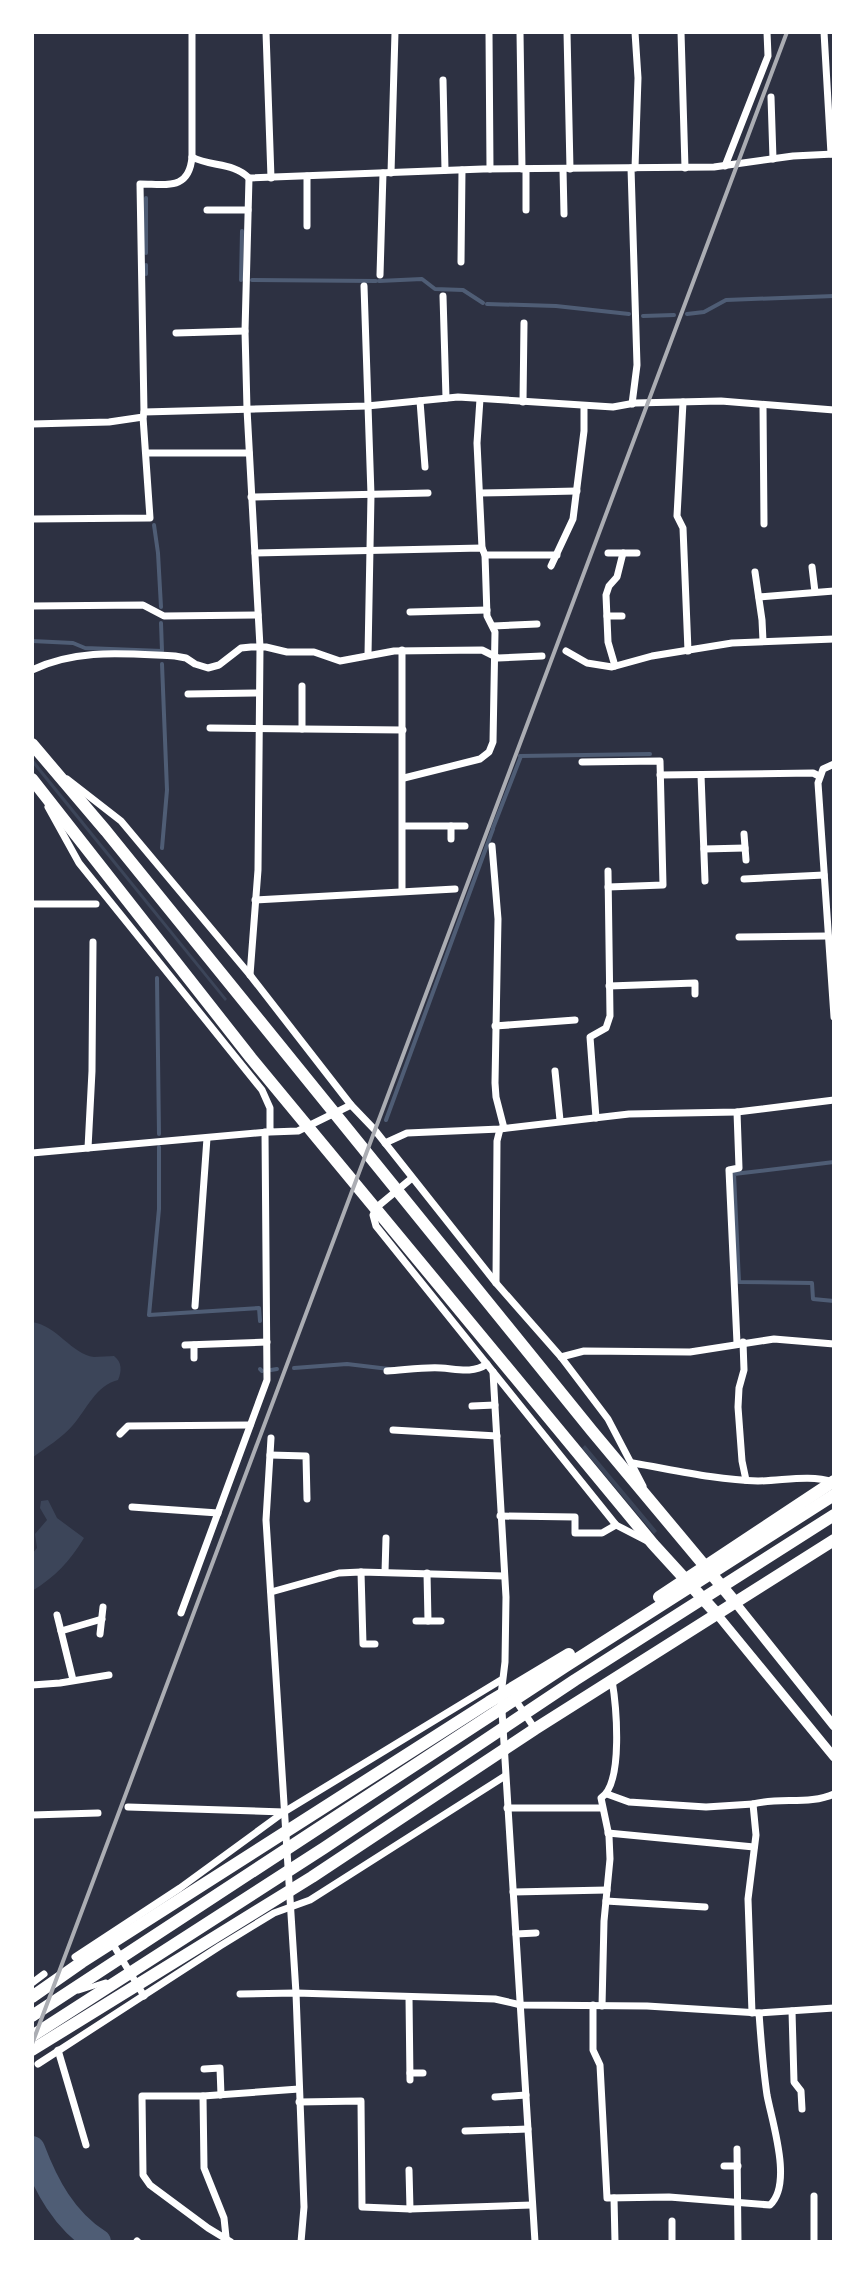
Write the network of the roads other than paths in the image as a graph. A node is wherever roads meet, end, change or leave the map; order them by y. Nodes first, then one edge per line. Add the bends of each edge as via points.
1 (192, 32) edge
2 (266, 32) edge
3 (395, 32) edge
4 (489, 32) edge
5 (520, 32) edge
6 (567, 32) edge
7 (635, 32) edge
8 (681, 32) edge
9 (767, 32) edge
10 (824, 32) edge
11 (443, 80) dead end
12 (771, 97) dead end
13 (833, 154) edge
14 (192, 157) junction
15 (773, 159) junction
16 (725, 166) junction
17 (633, 168) junction
18 (685, 168) junction
19 (490, 169) junction
20 (524, 169) junction
21 (566, 169) junction
22 (445, 170) junction
23 (462, 170) junction
24 (387, 173) junction
25 (307, 176) junction
26 (249, 178) junction
27 (271, 178) junction
28 (207, 210) dead end
29 (248, 210) junction
30 (526, 210) dead end
31 (564, 214) dead end
32 (307, 226) dead end
33 (461, 262) dead end
34 (380, 275) dead end
35 (364, 286) dead end
36 (443, 296) dead end
37 (524, 323) dead end
38 (245, 331) junction
39 (176, 333) dead end
40 (446, 398) junction
41 (480, 399) junction
42 (420, 401) junction
43 (523, 402) junction
44 (683, 402) junction
45 (632, 404) junction
46 (763, 405) junction
47 (367, 406) junction
48 (584, 406) junction
49 (247, 409) junction
50 (834, 410) edge
51 (144, 414) junction
52 (32, 424) edge
53 (147, 453) junction
54 (249, 453) junction
55 (425, 467) dead end
56 (577, 491) junction
57 (428, 493) dead end
58 (480, 493) junction
59 (371, 495) junction
60 (251, 497) junction
61 (32, 519) edge
62 (764, 524) dead end
63 (370, 550) junction
64 (484, 551) junction
65 (255, 553) junction
66 (608, 553) dead end
67 (623, 553) junction
68 (637, 553) dead end
69 (557, 555) junction
70 (551, 566) dead end
71 (812, 567) dead end
72 (755, 572) dead end
73 (834, 591) edge
74 (815, 592) junction
75 (759, 597) junction
76 (32, 606) edge
77 (487, 610) junction
78 (410, 612) dead end
79 (258, 615) junction
80 (607, 616) junction
81 (622, 616) dead end
82 (537, 624) dead end
83 (493, 626) junction
84 (834, 639) edge
85 (763, 641) junction
86 (260, 647) junction
87 (402, 650) junction
88 (566, 651) dead end
89 (688, 651) junction
90 (368, 655) junction
91 (494, 656) junction
92 (542, 656) dead end
93 (615, 666) junction
94 (32, 670) edge
95 (302, 686) dead end
96 (259, 693) junction
97 (188, 694) dead end
98 (210, 728) dead end
99 (259, 729) junction
100 (302, 729) junction
101 (403, 730) junction
102 (32, 744) edge
103 (47, 762) junction
104 (582, 762) dead end
105 (834, 764) edge
106 (660, 775) junction
107 (701, 775) junction
108 (819, 776) junction
109 (404, 778) junction
110 (32, 779) edge
111 (403, 826) junction
112 (451, 826) junction
113 (465, 826) dead end
114 (744, 834) dead end
115 (451, 839) dead end
116 (492, 846) dead end
117 (745, 848) junction
118 (704, 849) junction
119 (746, 860) dead end
120 (608, 871) dead end
121 (824, 875) junction
122 (744, 879) dead end
123 (705, 881) dead end
124 (608, 887) junction
125 (455, 889) dead end
126 (402, 890) junction
127 (255, 900) junction
128 (32, 904) edge
129 (96, 904) dead end
130 (828, 936) junction
131 (739, 937) dead end
132 (93, 942) dead end
133 (250, 975) junction
134 (609, 986) junction
135 (695, 994) dead end
136 (834, 1017) edge
137 (575, 1020) dead end
138 (495, 1026) junction
139 (555, 1071) dead end
140 (834, 1100) edge
141 (351, 1105) junction
142 (737, 1112) junction
143 (596, 1118) junction
144 (560, 1120) junction
145 (502, 1129) junction
146 (268, 1132) junction
147 (207, 1138) junction
148 (385, 1143) junction
149 (88, 1148) junction
150 (32, 1153) edge
151 (412, 1178) junction
152 (496, 1283) junction
153 (195, 1306) dead end
154 (267, 1342) junction
155 (740, 1343) junction
156 (834, 1344) edge
157 (561, 1357) junction
158 (194, 1358) dead end
159 (487, 1364) junction
160 (387, 1371) dead end
161 (493, 1372) junction
162 (495, 1405) junction
163 (472, 1406) dead end
164 (250, 1425) junction
165 (393, 1430) dead end
166 (120, 1434) dead end
167 (497, 1436) junction
168 (271, 1438) dead end
169 (270, 1455) junction
170 (633, 1463) junction
171 (746, 1480) junction
172 (834, 1482) edge
173 (834, 1495) edge
174 (648, 1498) junction
175 (307, 1499) dead end
176 (132, 1507) dead end
177 (218, 1513) junction
178 (834, 1515) edge
179 (500, 1516) junction
180 (616, 1525) junction
181 (386, 1538) dead end
182 (834, 1540) edge
183 (653, 1544) junction
184 (707, 1565) junction
185 (361, 1572) junction
186 (385, 1572) junction
187 (427, 1573) junction
188 (504, 1576) junction
189 (685, 1580) junction
190 (271, 1592) junction
191 (734, 1601) junction
192 (103, 1607) dead end
193 (181, 1613) dead end
194 (716, 1613) junction
195 (57, 1615) dead end
196 (102, 1619) junction
197 (416, 1621) dead end
198 (428, 1621) junction
199 (441, 1621) dead end
200 (61, 1631) junction
201 (100, 1634) dead end
202 (375, 1644) dead end
203 (109, 1675) dead end
204 (73, 1680) junction
205 (612, 1680) junction
206 (32, 1685) edge
207 (500, 1692) junction
208 (834, 1726) edge
209 (535, 1729) junction
210 (504, 1750) junction
211 (834, 1757) edge
212 (505, 1776) junction
213 (607, 1794) junction
214 (834, 1794) edge
215 (753, 1804) junction
216 (128, 1807) dead end
217 (507, 1808) junction
218 (602, 1808) junction
219 (284, 1812) junction
220 (98, 1813) dead end
221 (32, 1815) edge
222 (608, 1833) junction
223 (754, 1847) junction
224 (607, 1890) junction
225 (513, 1892) junction
226 (606, 1901) junction
227 (291, 1906) junction
228 (705, 1907) dead end
229 (536, 1933) dead end
230 (516, 1934) junction
231 (108, 1936) junction
232 (75, 1957) dead end
233 (128, 1970) junction
234 (44, 1974) dead end
235 (32, 1983) edge
236 (296, 1993) junction
237 (240, 1994) dead end
238 (32, 1995) edge
239 (144, 1996) junction
240 (409, 1997) junction
241 (521, 2005) junction
242 (593, 2005) junction
243 (602, 2006) junction
244 (834, 2008) edge
245 (792, 2011) junction
246 (756, 2013) junction
247 (32, 2016) edge
248 (32, 2036) edge
249 (32, 2050) edge
250 (58, 2050) junction
251 (38, 2064) dead end
252 (204, 2069) dead end
253 (423, 2073) dead end
254 (299, 2089) junction
255 (221, 2095) junction
256 (526, 2095) junction
257 (203, 2096) junction
258 (495, 2097) dead end
259 (299, 2102) junction
260 (802, 2109) dead end
261 (528, 2129) junction
262 (465, 2131) dead end
263 (86, 2145) dead end
264 (737, 2149) dead end
265 (724, 2166) dead end
266 (738, 2166) junction
267 (409, 2170) dead end
268 (814, 2196) dead end
269 (614, 2198) junction
270 (739, 2201) junction
271 (532, 2205) junction
272 (410, 2209) junction
273 (672, 2221) dead end
274 (228, 2240) edge
275 (301, 2242) edge
276 (535, 2242) edge
277 (615, 2242) edge
278 (672, 2242) edge
279 (738, 2242) edge
280 (814, 2242) edge

1 - 14 street
2 - 27 street
3 - 24 street
4 - 19 street
5 - 20 street
6 - 21 street
7 - 17 street
8 - 18 street
9 - 16 street via 768,56
10 - 13 street
11 - 22 street
12 - 15 street
13 - 15 street
14 - 26 street via 231,167
14 - 51 street via 183,181 140,184
15 - 16 street
16 - 18 street
17 - 18 street
17 - 21 street
17 - 45 street via 637,365
19 - 20 street
19 - 23 street
20 - 21 street
20 - 30 street
21 - 31 street
22 - 23 street
22 - 24 street
23 - 33 street
24 - 25 street
24 - 34 street
25 - 27 street
25 - 32 street
26 - 27 street
26 - 29 street
28 - 29 street
29 - 38 street
35 - 47 street
36 - 40 street
37 - 43 street
38 - 39 street
38 - 49 street
40 - 41 street
40 - 42 street
41 - 43 street
41 - 58 street
42 - 47 street
42 - 55 street
43 - 48 street
44 - 45 street
44 - 46 street
44 - 89 street via 677,516 683,528
45 - 48 street
46 - 50 street
46 - 62 street
47 - 49 street
47 - 59 street
48 - 56 street
49 - 51 street
49 - 54 street
51 - 52 street via 109,422
51 - 53 street
53 - 54 street
53 - 61 street via 150,518
54 - 60 street
56 - 58 street
56 - 69 street via 573,519
57 - 59 street
58 - 64 street
59 - 60 street
59 - 63 street
60 - 65 street
63 - 64 street
63 - 65 street
63 - 90 street
64 - 69 street
64 - 77 street
65 - 79 street
66 - 67 street
67 - 68 street
67 - 80 street via 606,595
69 - 70 street
71 - 74 street
72 - 75 street
73 - 74 street
74 - 75 street
75 - 85 street
76 - 79 street via 143,605 164,616
77 - 78 street
77 - 83 street
79 - 86 street
80 - 81 street
80 - 93 street
82 - 83 street
83 - 91 street
84 - 85 street
85 - 89 street
86 - 90 street via 314,652 340,661
86 - 94 street via 241,648 208,668 175,656 90,653
86 - 96 street
87 - 90 street
87 - 91 street via 482,650
87 - 101 street
88 - 93 street via 587,663
89 - 93 street
91 - 92 street
91 - 109 street via 489,752 469,763
95 - 100 street
96 - 97 street
96 - 99 street
98 - 99 street
99 - 100 street
99 - 127 street
100 - 101 street
101 - 109 street
102 - 103 highway
103 - 133 street via 121,821
103 - 174 highway
104 - 106 street via 660,761
105 - 108 street
106 - 107 street
106 - 124 street via 663,885
107 - 108 street
107 - 118 street
108 - 121 street
109 - 111 street
110 - 146 street via 79,863 262,1090 270,1108
110 - 183 highway via 251,1058
111 - 112 street
111 - 126 street
112 - 113 street
112 - 115 street
114 - 117 street
116 - 138 street via 498,919
117 - 118 street
117 - 119 street
118 - 123 street
120 - 124 street
121 - 122 street
121 - 130 street
124 - 134 street
125 - 126 street
126 - 127 street
127 - 133 street
128 - 129 street
130 - 131 street
130 - 136 street
132 - 149 street
133 - 141 street
134 - 135 street via 695,983
134 - 143 street via 609,1022 590,1037
137 - 138 street
138 - 145 street
139 - 144 street
140 - 142 street
141 - 146 street via 298,1131
141 - 148 street
142 - 143 street
142 - 155 street via 739,1168 729,1170
143 - 144 street
144 - 145 street
145 - 148 street via 407,1133
145 - 152 street via 497,1141
146 - 147 street
146 - 154 street
147 - 149 street
147 - 153 street
148 - 151 street
149 - 150 street
151 - 152 street
151 - 159 street via 377,1207 376,1226
152 - 157 street
154 - 158 street via 189,1345
154 - 164 street via 267,1380
155 - 156 street
155 - 157 street via 690,1352 584,1351
155 - 171 street via 744,1370 738,1407
157 - 170 street via 608,1419
159 - 160 street via 461,1371
159 - 161 street
161 - 162 street
161 - 180 street
162 - 163 street
162 - 167 street
164 - 166 street via 128,1426
164 - 177 street
165 - 167 street
167 - 179 street
168 - 169 street
169 - 175 street via 306,1456
169 - 190 street via 266,1520
170 - 171 street
170 - 174 street
171 - 172 street
172 - 184 highway
173 - 247 highway
174 - 184 highway
176 - 177 street
177 - 193 street
178 - 248 highway
179 - 180 street via 575,1517 575,1533 602,1533
179 - 188 street
180 - 183 street
181 - 186 street
182 - 191 highway
183 - 189 highway
184 - 189 highway
184 - 191 highway
185 - 186 street
185 - 190 street
185 - 202 street via 363,1644
186 - 187 street
187 - 188 street
187 - 198 street
188 - 207 street
189 - 194 highway
189 - 207 highway
190 - 219 street
191 - 194 highway
191 - 208 street
192 - 196 street
194 - 205 highway
194 - 211 street
195 - 200 street
196 - 200 street
196 - 201 street
197 - 198 street
198 - 199 street
200 - 204 street
203 - 204 street
204 - 206 street
205 - 209 highway
205 - 213 street via 616,1738
207 - 209 street
207 - 210 street
207 - 219 street
207 - 238 highway
209 - 210 highway
210 - 212 street
210 - 249 highway via 312,1877
212 - 217 street
212 - 227 street via 310,1900
213 - 215 street via 629,1802
213 - 218 street via 601,1798
214 - 215 street
215 - 223 street
216 - 219 street
217 - 218 street
217 - 225 street
218 - 222 street
219 - 227 street
219 - 231 street
220 - 221 street
222 - 223 street
222 - 224 street
223 - 246 street via 748,1899
224 - 225 street
224 - 226 street
225 - 230 street
226 - 228 street
226 - 243 street
227 - 236 street
227 - 239 street
229 - 230 street
230 - 241 street
231 - 232 street
231 - 233 street
233 - 238 street via 83,1990
233 - 239 street
234 - 235 street
236 - 237 street
236 - 240 street
236 - 254 street
239 - 250 street
240 - 241 street via 495,1999
240 - 253 street via 410,2076
241 - 242 street
241 - 256 street
242 - 243 street
242 - 269 street via 607,2198
243 - 246 street
244 - 245 street
245 - 246 street
245 - 260 street via 794,2082 801,2091
246 - 270 street via 779,2147 779,2191 770,2205
250 - 251 street
250 - 263 street
252 - 255 street via 220,2068
254 - 255 street
254 - 259 street
255 - 257 street
256 - 258 street
256 - 261 street
257 - 274 street via 204,2168
257 - 274 street via 142,2096 143,2175
259 - 272 street via 361,2101 362,2207
259 - 275 street
261 - 262 street
261 - 271 street
264 - 266 street
265 - 266 street
266 - 270 street
267 - 272 street
268 - 280 street
269 - 270 street
269 - 277 street
270 - 279 street
271 - 272 street
271 - 276 street
273 - 278 street

